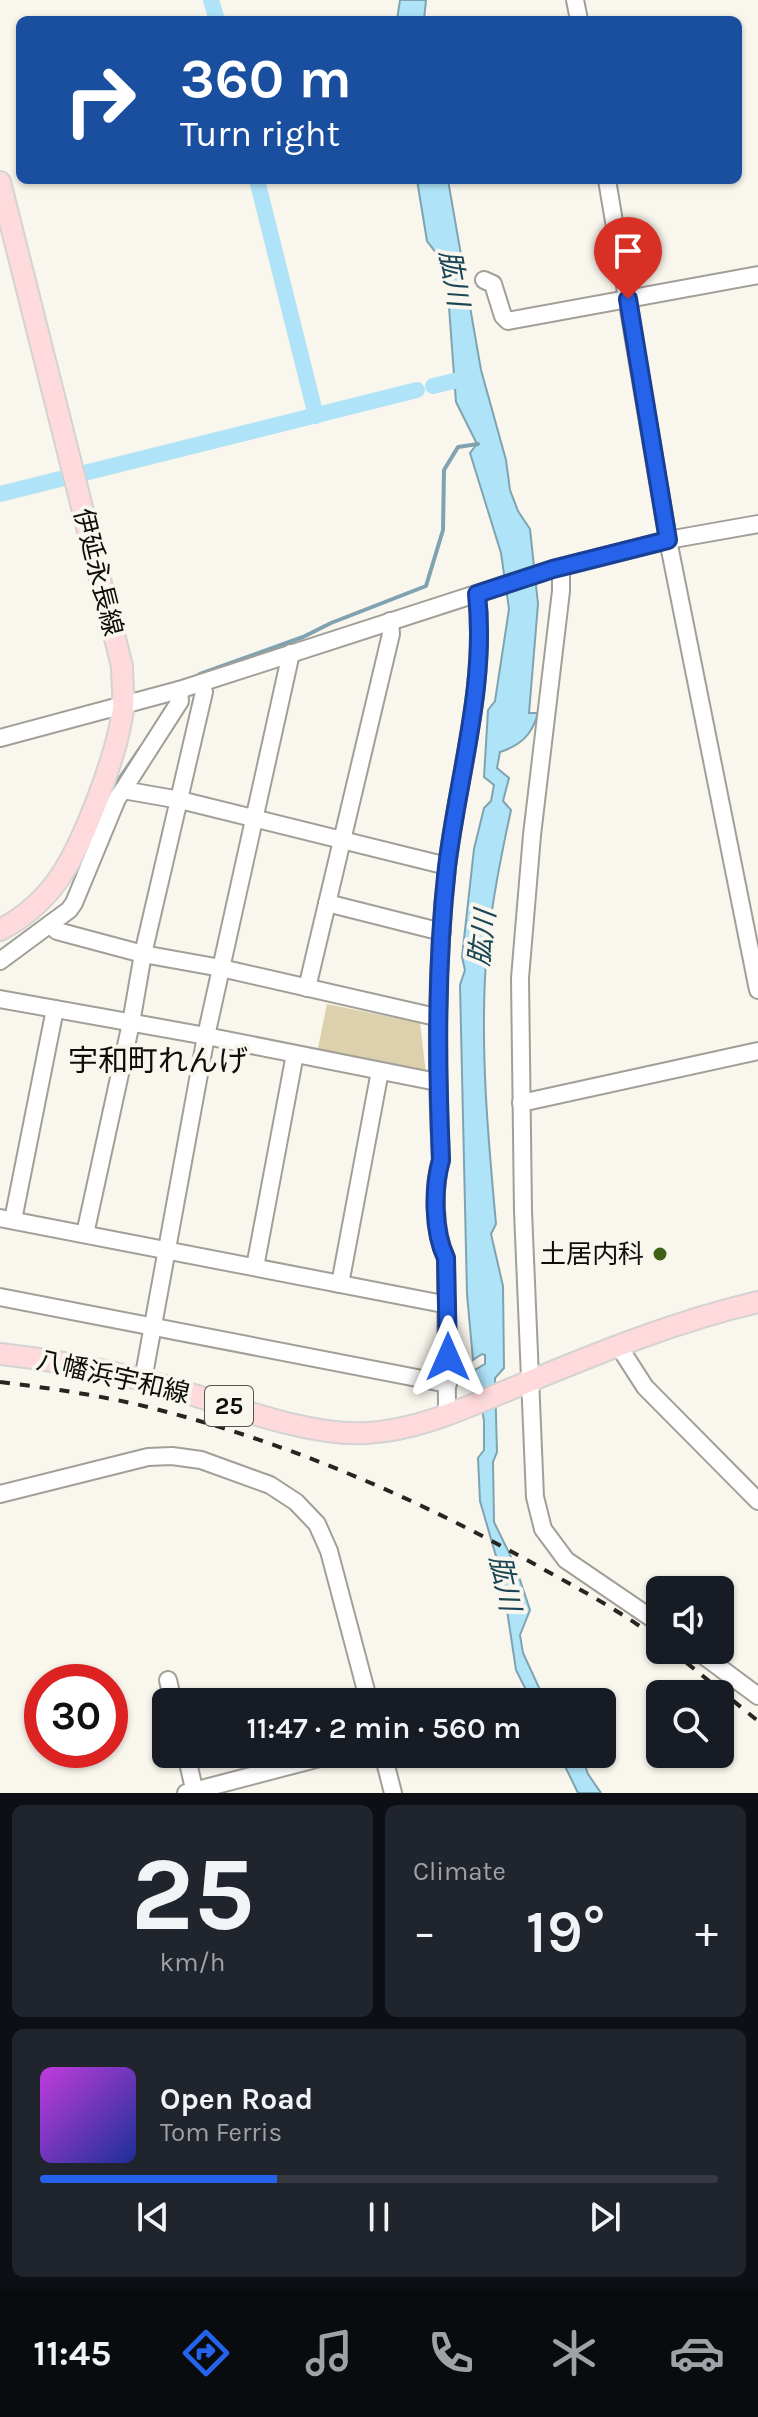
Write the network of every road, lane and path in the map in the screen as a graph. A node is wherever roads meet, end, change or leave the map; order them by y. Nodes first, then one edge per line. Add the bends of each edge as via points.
1 (0, 182) edge
2 (608, 184) edge
3 (758, 275) edge
4 (484, 280) dead end
5 (628, 299) junction
6 (758, 524) edge
7 (668, 540) junction
8 (557, 568) junction
9 (477, 594) junction
10 (390, 621) junction
11 (291, 653) junction
12 (201, 683) junction
13 (179, 690) junction
14 (123, 707) junction
15 (0, 738) edge
16 (123, 790) junction
17 (180, 800) junction
18 (255, 818) junction
19 (342, 839) junction
20 (447, 866) junction
21 (327, 903) junction
22 (50, 924) junction
23 (0, 930) edge
24 (442, 932) junction
25 (143, 954) junction
26 (0, 961) edge
27 (221, 968) junction
28 (307, 988) junction
29 (758, 990) edge
30 (0, 999) edge
31 (55, 1009) junction
32 (436, 1017) junction
33 (131, 1023) junction
34 (206, 1036) junction
35 (758, 1051) edge
36 (295, 1054) junction
37 (380, 1071) junction
38 (437, 1082) junction
39 (521, 1103) junction
40 (7, 1219) edge
41 (85, 1234) junction
42 (166, 1250) junction
43 (255, 1267) junction
44 (340, 1284) junction
45 (0, 1297) edge
46 (447, 1302) junction
47 (758, 1302) edge
48 (153, 1327) junction
49 (618, 1345) junction
50 (0, 1354) edge
51 (143, 1380) junction
52 (527, 1382) junction
53 (448, 1384) junction
54 (452, 1412) junction
55 (0, 1494) edge
56 (758, 1501) edge
57 (646, 1614) edge
58 (715, 1664) edge
59 (168, 1680) dead end
60 (170, 1688) edge
61 (365, 1688) edge
62 (758, 1696) edge
63 (188, 1768) edge
64 (282, 1768) edge
65 (387, 1768) edge
66 (192, 1792) edge
67 (393, 1793) edge

1 - 14 main road, 伊延永長線 via 122,666
2 - 5 street
3 - 5 street
4 - 5 street via 493,284 508,321
5 - 7 street
6 - 7 street
7 - 8 street
7 - 29 street
8 - 9 street
8 - 39 street via 561,591 520,978
9 - 10 street
9 - 20 street via 477,683
10 - 11 street
10 - 19 street
11 - 12 street
11 - 18 street
12 - 13 street
12 - 17 street via 204,692
13 - 14 street
13 - 16 street via 180,701
14 - 15 street
14 - 23 main road, 伊延永長線 via 113,754 61,876 16,922
16 - 17 street
16 - 22 street via 74,903
17 - 18 street
17 - 25 street
18 - 19 street
18 - 27 street
19 - 20 street
19 - 21 street
20 - 24 street
21 - 24 street
21 - 28 street
22 - 25 street via 57,931
22 - 26 street
24 - 32 street
25 - 27 street
25 - 33 street
27 - 28 street
27 - 34 street
28 - 32 street
30 - 31 street
31 - 33 street
31 - 40 street
32 - 38 street
33 - 34 street
33 - 41 street
34 - 36 street
34 - 42 street
35 - 39 street
36 - 37 street
36 - 43 street
37 - 38 street
37 - 44 street
38 - 46 street via 439,1244 446,1258
39 - 52 street
40 - 41 street
41 - 42 street
42 - 43 street
42 - 48 street
43 - 44 street
44 - 46 street
45 - 48 street
46 - 53 street
47 - 49 main road, 25
48 - 51 street
48 - 53 street
49 - 52 main road, 25
49 - 56 street via 645,1387
50 - 51 main road, 八幡浜宇和線 / 25
51 - 54 main road, 八幡浜宇和線 / 25 via 316,1429 394,1430
52 - 54 main road, 25
52 - 57 street via 535,1497 543,1529 566,1560
53 - 54 street
55 - 61 street via 148,1457 172,1456 201,1460 270,1485 317,1524
58 - 62 street
59 - 60 street
63 - 66 street
64 - 66 street
65 - 67 street

